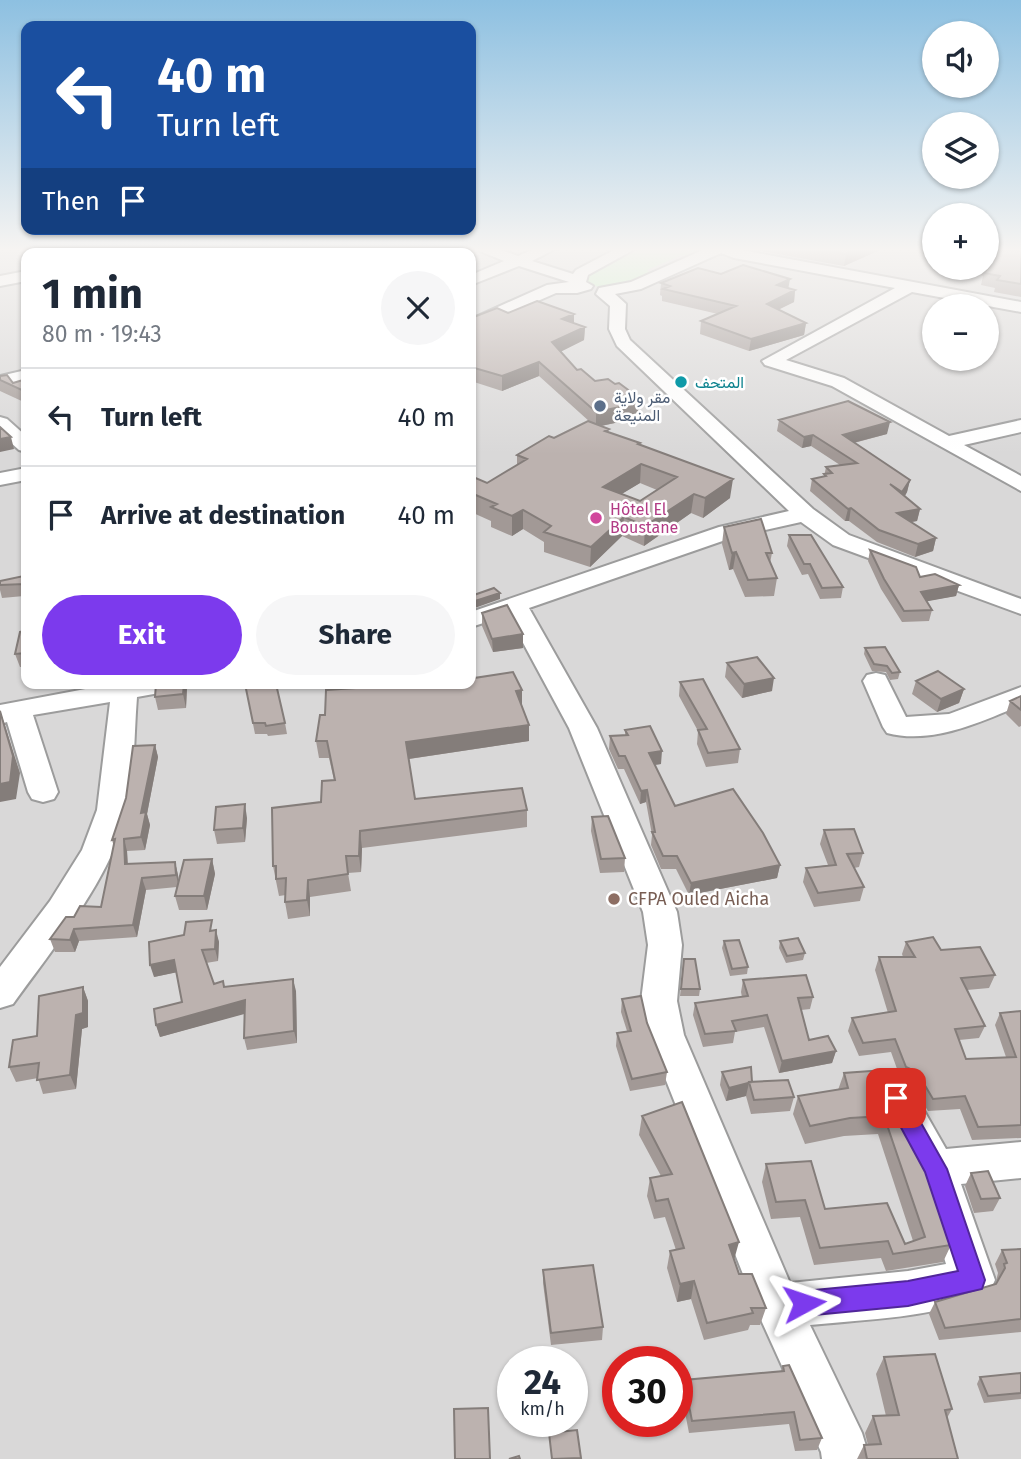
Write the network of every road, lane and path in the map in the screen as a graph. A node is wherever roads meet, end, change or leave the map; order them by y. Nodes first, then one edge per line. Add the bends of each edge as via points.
1 (618, 317) edge
2 (853, 317) edge
3 (21, 376) edge
4 (0, 382) edge
5 (0, 424) edge
6 (1021, 426) edge
7 (21, 442) edge
8 (946, 443) junction
9 (21, 475) edge
10 (0, 479) edge
11 (1021, 485) edge
12 (805, 514) junction
13 (515, 605) junction
14 (1021, 607) edge
15 (476, 618) edge
16 (876, 681) dead end
17 (120, 689) edge
18 (125, 689) edge
19 (1021, 695) edge
20 (8, 712) edge
21 (43, 792) dead end
22 (0, 994) edge
23 (896, 1098) dead end
24 (1021, 1160) edge
25 (936, 1169) junction
26 (778, 1306) junction
27 (846, 1459) edge

1 - 12 street via 623,342
2 - 8 street via 771,361 838,382
3 - 4 street
5 - 7 street
6 - 8 street
8 - 11 street
9 - 10 street
12 - 13 street via 727,532
12 - 14 street via 841,540
13 - 15 street
13 - 26 street via 583,729 660,912 665,945 659,1001 666,1035
16 - 19 street via 897,727 953,723
17 - 20 street
18 - 22 street via 112,810 97,851 62,910
20 - 21 street
23 - 25 street
24 - 25 street
25 - 26 street via 973,1280 908,1293
26 - 27 street

